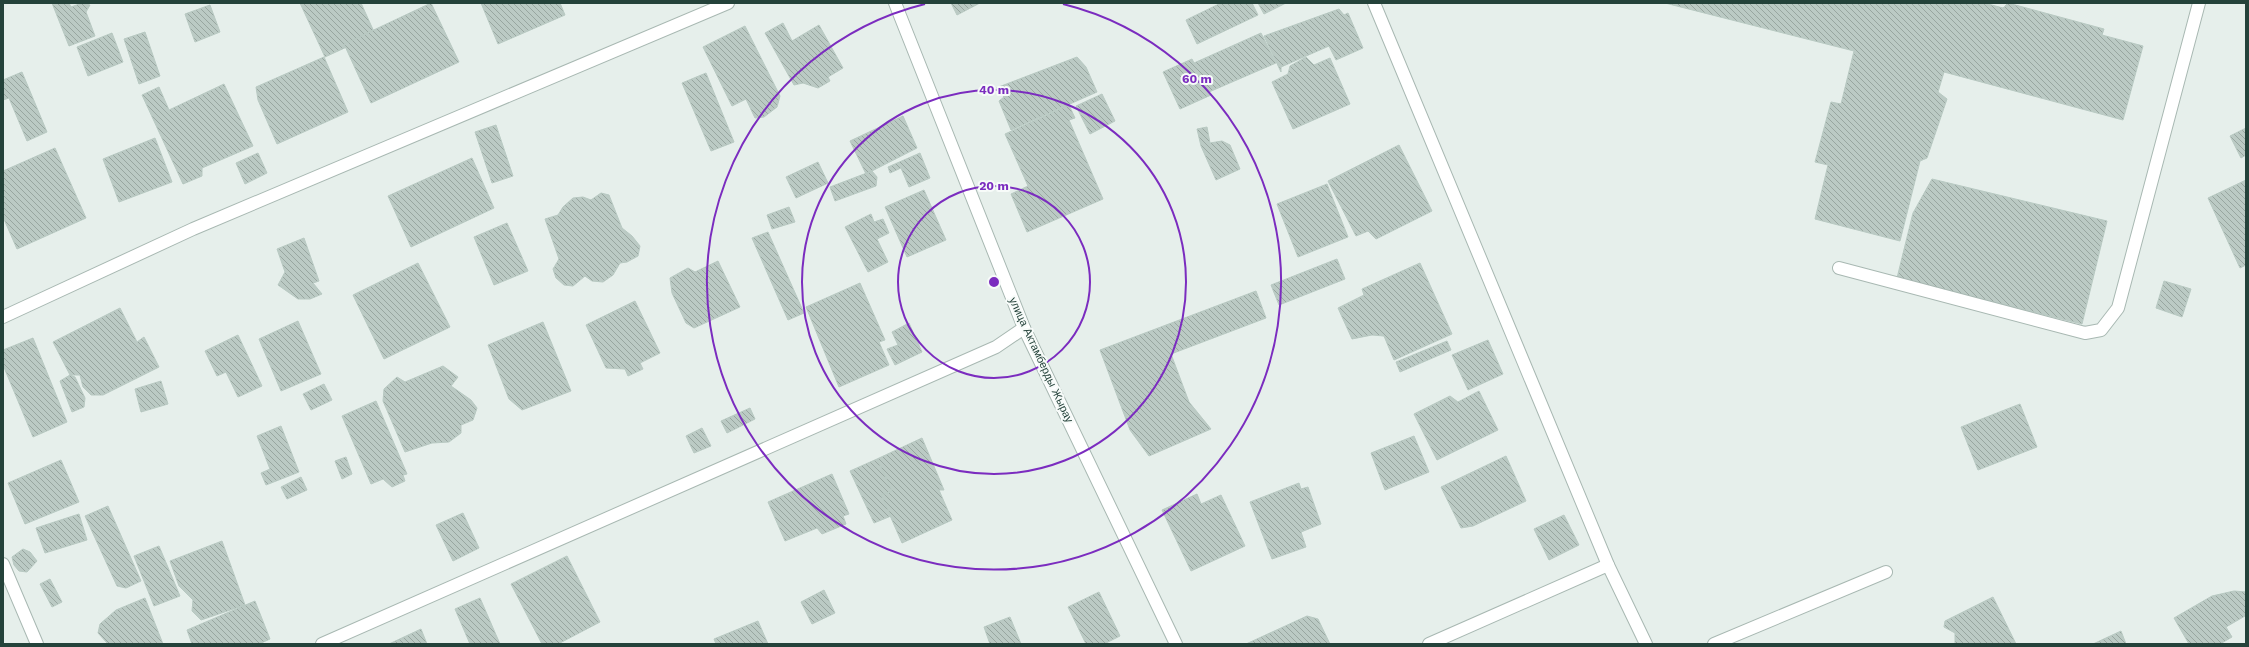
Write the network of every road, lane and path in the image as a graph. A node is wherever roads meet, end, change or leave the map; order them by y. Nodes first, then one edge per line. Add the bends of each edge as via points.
1 (728, 3) edge
2 (895, 3) edge
3 (1374, 3) edge
4 (2199, 3) edge
5 (1839, 268) dead end
6 (3, 317) edge
7 (1024, 328) junction
8 (3, 564) edge
9 (1608, 565) junction
10 (1886, 572) dead end
11 (37, 644) edge
12 (322, 644) edge
13 (1176, 644) edge
14 (1429, 644) edge
15 (1646, 644) edge
16 (1714, 644) edge

1 - 6 street via 193,229
2 - 7 street, улица Актамберды Жырау
3 - 9 street
4 - 5 street via 2118,308 2101,330 2085,333
7 - 12 street via 996,347
7 - 13 street, улица Актамберды Жырау
8 - 11 street
9 - 14 street
9 - 15 street
10 - 16 street

